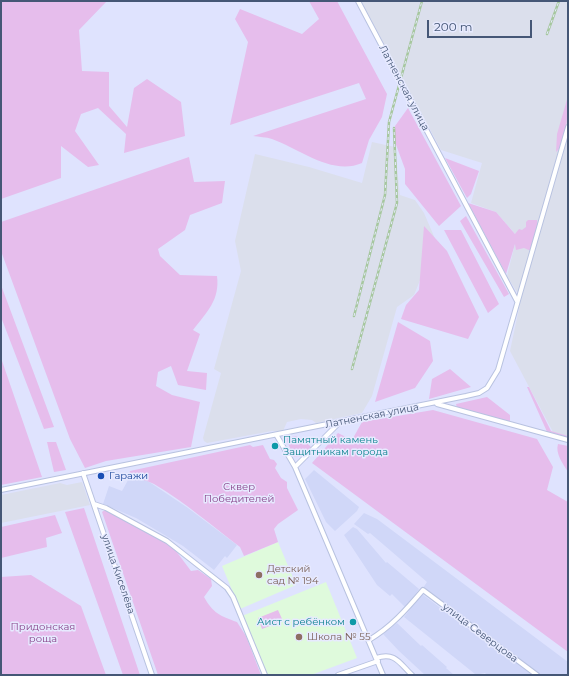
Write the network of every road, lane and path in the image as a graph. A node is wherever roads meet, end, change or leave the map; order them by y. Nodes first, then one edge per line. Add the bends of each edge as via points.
1 (358, 1) edge
2 (568, 127) edge
3 (517, 302) junction
4 (436, 404) junction
5 (340, 422) junction
6 (276, 436) junction
7 (568, 440) edge
8 (295, 467) junction
9 (84, 473) junction
10 (1, 490) edge
11 (94, 504) junction
12 (369, 640) junction
13 (377, 660) junction
14 (152, 675) edge
15 (265, 675) edge
16 (338, 675) edge
17 (383, 675) edge
18 (412, 675) edge
19 (537, 675) edge

1 - 3 street, Латненская улица
2 - 3 street, Латненская улица
3 - 4 street, Латненская улица via 498,370 492,382 479,393
4 - 5 street, Латненская улица
4 - 7 street
5 - 6 street, Латненская улица
5 - 8 street
6 - 8 street
6 - 9 street, Латненская улица
8 - 12 street
9 - 10 street, Латненская улица
9 - 11 street, улица Киселёва
11 - 14 street, улица Киселёва
11 - 15 street via 167,541 227,588
12 - 13 street
12 - 19 street, улица Северцова via 397,620 423,590
13 - 16 street
13 - 17 street
13 - 18 street via 386,655 391,656

